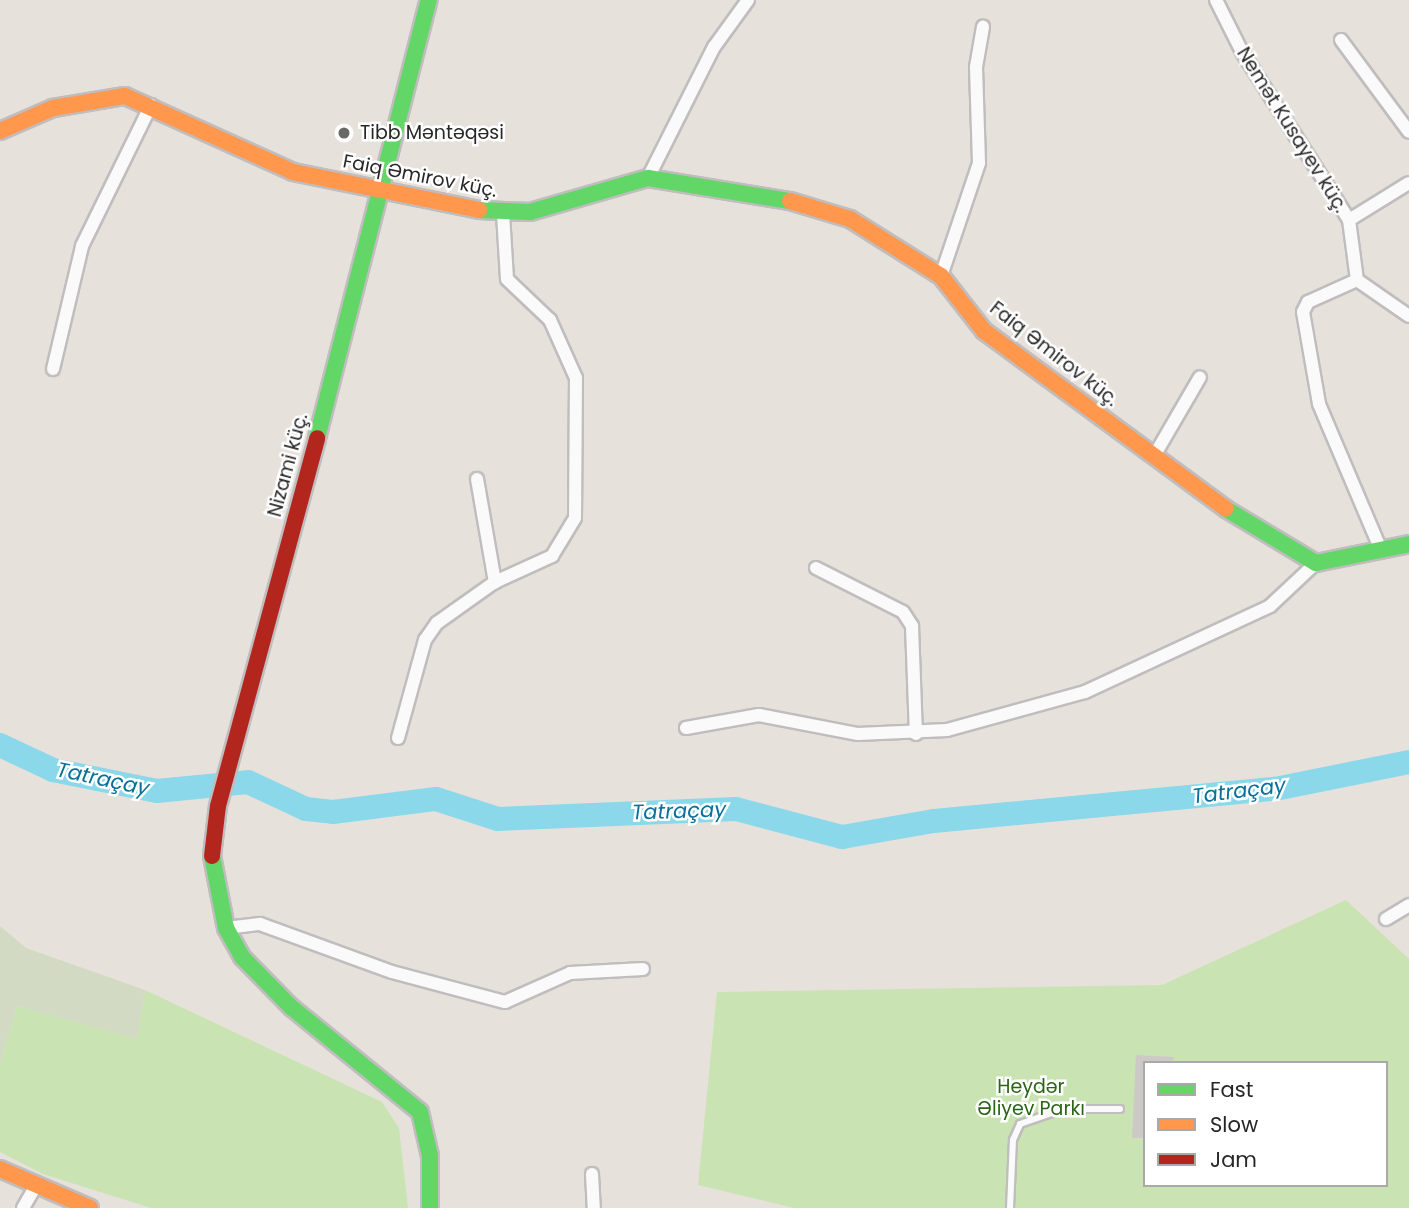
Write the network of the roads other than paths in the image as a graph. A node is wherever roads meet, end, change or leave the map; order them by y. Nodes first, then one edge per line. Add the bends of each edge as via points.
1 (429, 0) edge
2 (748, 0) edge
3 (1216, 0) edge
4 (983, 27) dead end
5 (1341, 40) dead end
6 (151, 105) junction
7 (0, 131) edge
8 (1409, 132) edge
9 (648, 178) junction
10 (1409, 183) edge
11 (384, 191) junction
12 (503, 214) junction
13 (1349, 220) junction
14 (941, 276) junction
15 (1357, 280) junction
16 (1409, 316) edge
17 (53, 369) dead end
18 (1200, 377) dead end
19 (1154, 456) junction
20 (477, 479) dead end
21 (1409, 544) edge
22 (1381, 550) junction
23 (1316, 563) junction
24 (816, 568) dead end
25 (495, 582) junction
26 (686, 728) dead end
27 (916, 734) junction
28 (398, 738) dead end
29 (1409, 905) edge
30 (1386, 919) dead end
31 (226, 928) junction
32 (643, 969) dead end
33 (1120, 1109) dead end
34 (0, 1169) edge
35 (592, 1174) dead end
36 (35, 1187) junction
37 (23, 1208) edge
38 (90, 1208) edge
39 (430, 1208) edge
40 (594, 1208) edge
41 (1010, 1208) edge

1 - 11 street, Nizami küç.
2 - 9 street via 714,47
3 - 13 street, Nemət Kusayev küç. via 1242,52
4 - 14 street via 976,67 979,163
5 - 8 street
6 - 7 street, Faiq Əmirov küç. via 125,96 53,108
6 - 11 street, Faiq Əmirov küç. via 293,172
6 - 17 street via 82,246
9 - 12 street, Faiq Əmirov küç. via 570,205
9 - 14 street, Faiq Əmirov küç. via 778,198 850,219
10 - 13 street
11 - 12 street, Faiq Əmirov küç.
11 - 31 street, Nizami küç. via 218,806 211,869
12 - 25 street via 507,279 557,331 579,403 571,532 539,565
13 - 15 street, Nemət Kusayev küç.
14 - 19 street, Faiq Əmirov küç. via 984,331
15 - 16 street
15 - 22 street via 1308,302 1303,312 1319,404
18 - 19 street
19 - 23 street, Faiq Əmirov küç. via 1239,521
20 - 25 street
21 - 22 street
22 - 23 street
23 - 27 street via 1270,606 1086,692
24 - 27 street via 869,589 903,612 912,626
25 - 28 street via 458,604 425,640
26 - 27 street via 759,715 858,734
29 - 30 street
31 - 32 street via 260,924 393,972 505,1002 570,973
31 - 39 street via 272,989 420,1112 430,1156
33 - 41 lane via 1063,1109 1020,1124 1013,1140
34 - 36 street
35 - 40 street
36 - 37 street
36 - 38 street

